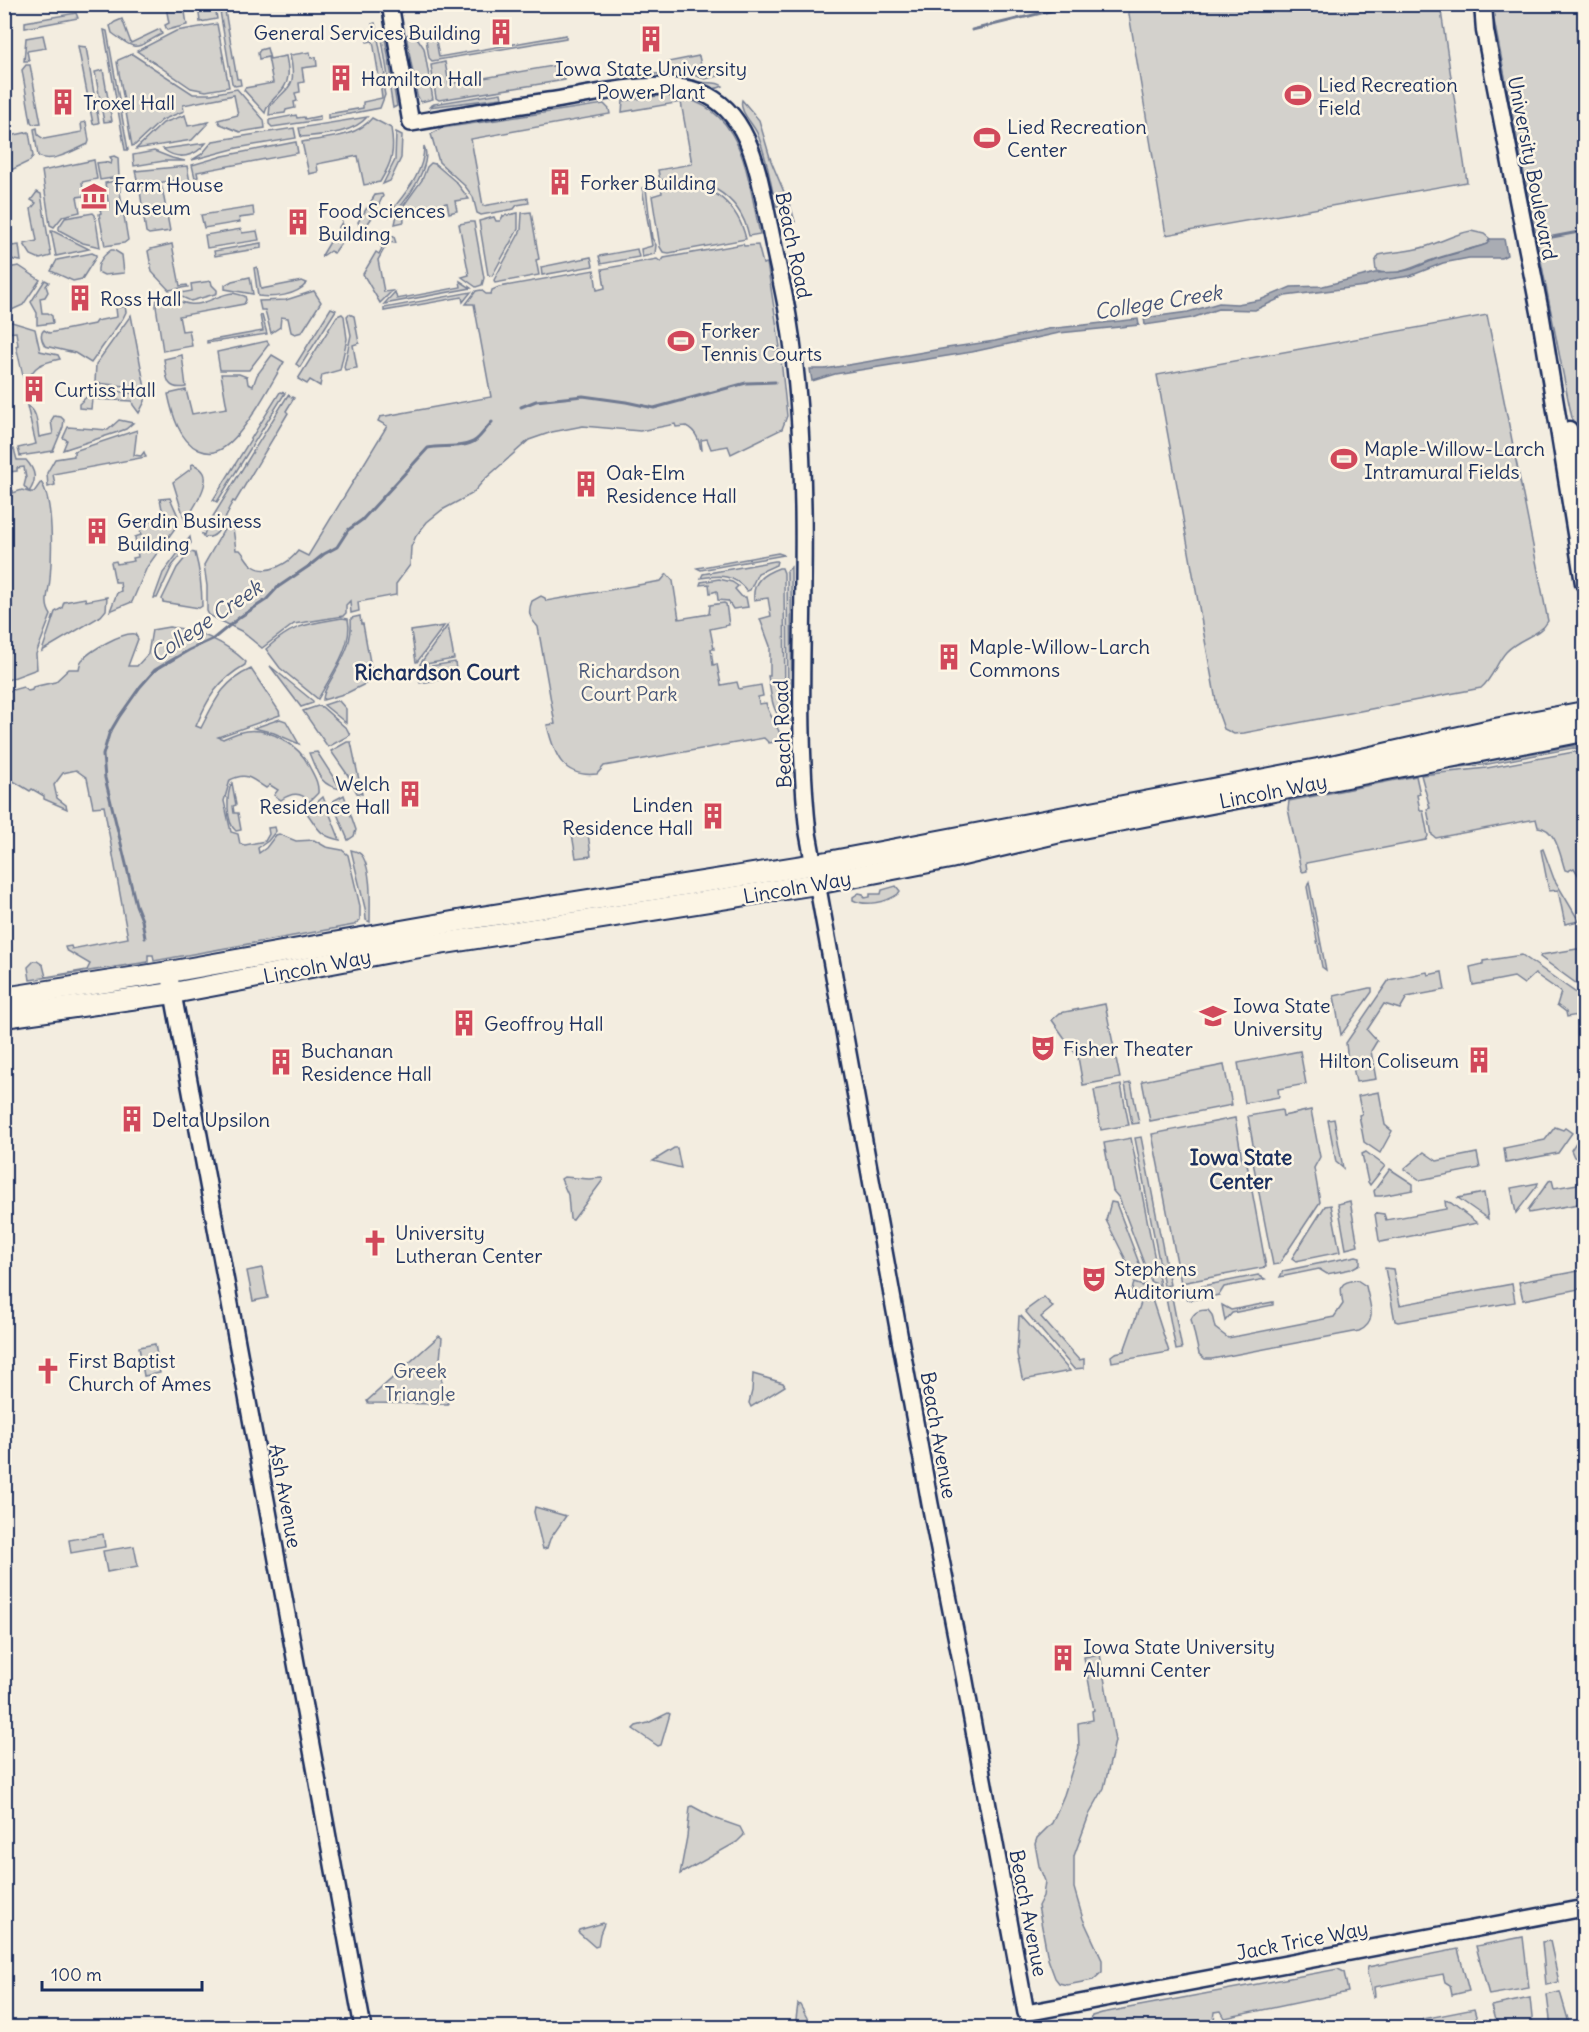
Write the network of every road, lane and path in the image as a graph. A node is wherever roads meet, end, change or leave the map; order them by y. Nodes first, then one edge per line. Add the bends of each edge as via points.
1 (390, 4) edge
2 (1476, 4) edge
3 (1483, 4) edge
4 (1485, 31) junction
5 (1540, 312) junction
6 (1584, 492) edge
7 (1584, 583) edge
8 (1584, 699) edge
9 (1584, 712) edge
10 (1551, 728) junction
11 (1584, 731) edge
12 (1584, 741) edge
13 (814, 874) junction
14 (169, 972) junction
15 (173, 993) junction
16 (4, 998) edge
17 (4, 1017) edge
18 (1584, 1908) edge
19 (1026, 2013) joint
20 (363, 2028) edge

1 - 13 street, Beach Road via 411,123 671,86 686,87 711,97 728,110 743,133 758,176 783,292 798,394 803,508 802,752
2 - 4 main road, University Boulevard
3 - 4 main road, University Boulevard
4 - 5 main road, University Boulevard
5 - 6 main road, University Boulevard
5 - 7 main road, University Boulevard
8 - 10 main road
9 - 10 main road, Lincoln Way
10 - 11 main road, Lincoln Way
10 - 12 main road
10 - 13 main road, Lincoln Way via 1318,769
13 - 14 main road, Lincoln Way via 481,917
13 - 15 main road, Lincoln Way
13 - 19 street, Beach Avenue
14 - 15 street, Ash Avenue
14 - 16 main road, Lincoln Way
15 - 17 main road, Lincoln Way
15 - 20 street, Ash Avenue
18 - 19 street, Jack Trice Way

